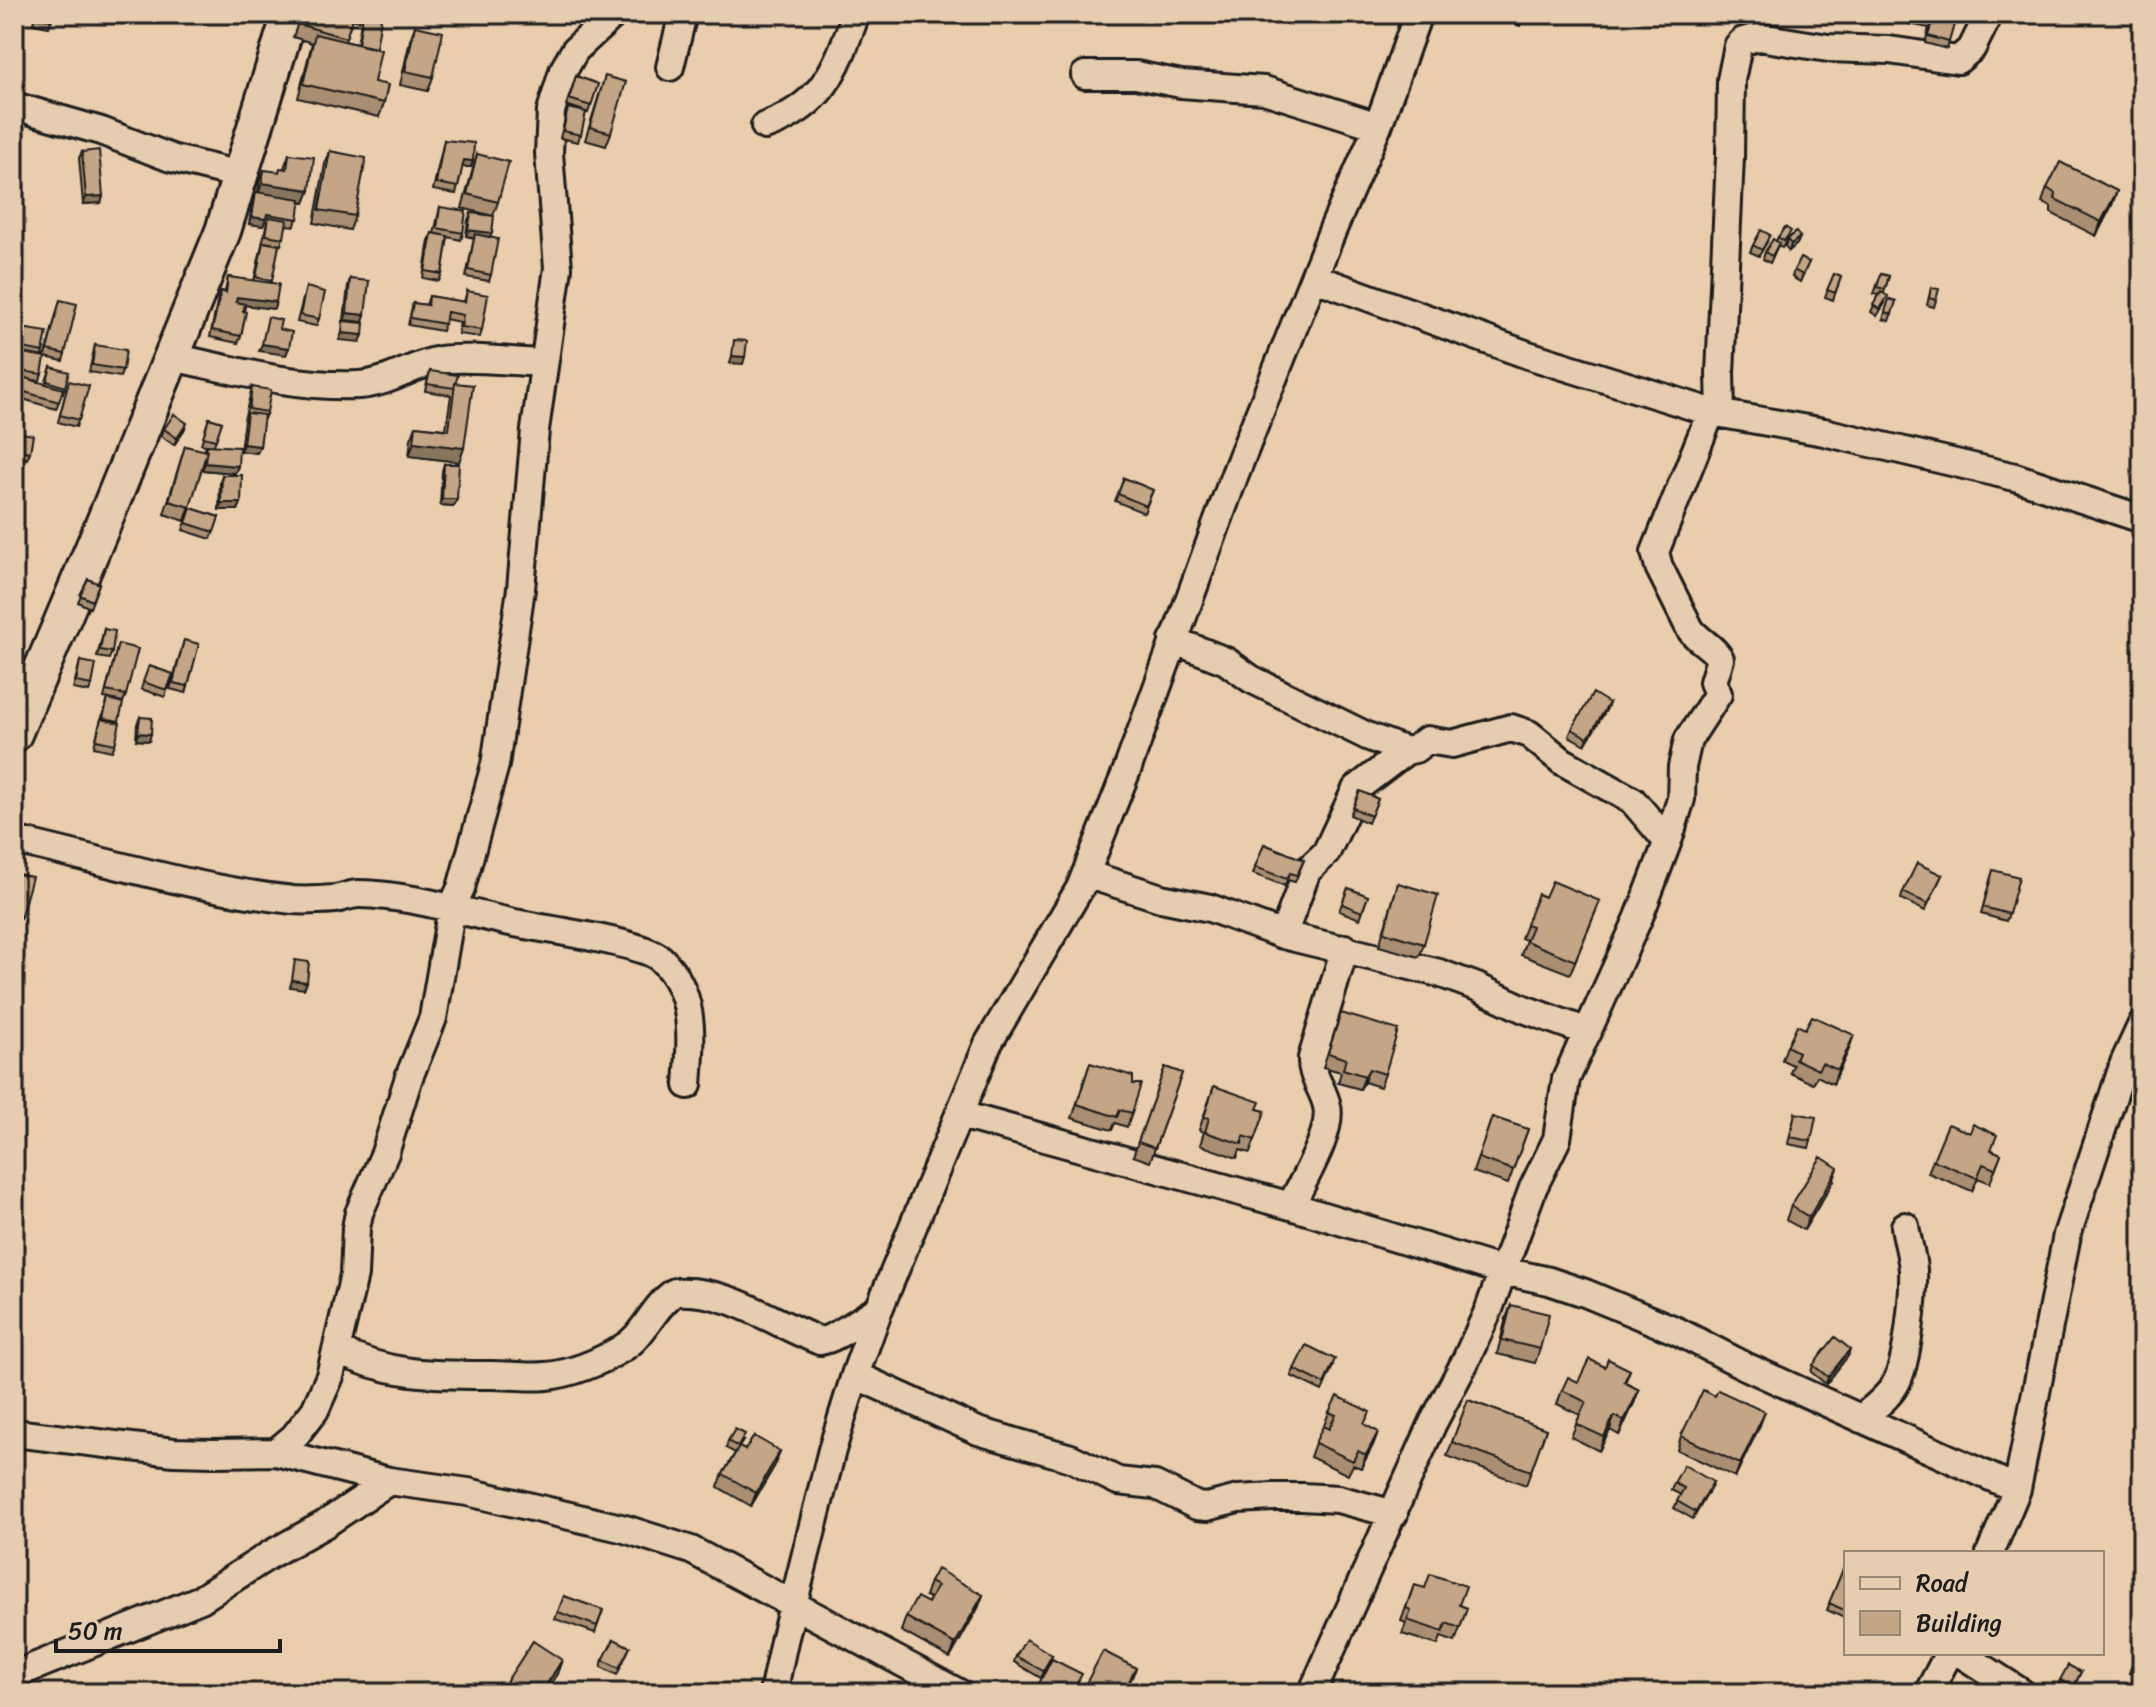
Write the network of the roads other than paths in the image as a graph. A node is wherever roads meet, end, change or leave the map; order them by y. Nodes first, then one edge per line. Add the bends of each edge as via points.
1 (290, 14) edge
2 (614, 14) edge
3 (683, 14) edge
4 (856, 14) edge
5 (1418, 14) edge
6 (1747, 14) edge
7 (1989, 14) edge
8 (1743, 41) junction
9 (670, 67) dead end
10 (1085, 75) dead end
11 (14, 106) edge
12 (765, 126) dead end
13 (1378, 126) junction
14 (240, 175) junction
15 (1315, 278) junction
16 (172, 357) junction
17 (544, 363) junction
18 (1716, 413) junction
19 (2142, 519) edge
20 (1173, 640) junction
21 (24, 680) edge
22 (14, 734) edge
23 (1406, 751) junction
24 (14, 840) edge
25 (1667, 841) junction
26 (1086, 874) junction
27 (452, 907) junction
28 (1283, 935) junction
29 (1345, 948) junction
30 (2142, 1024) edge
31 (1588, 1032) junction
32 (688, 1085) dead end
33 (961, 1115) junction
34 (1291, 1206) junction
35 (1905, 1226) dead end
36 (1465, 1260) junction
37 (1503, 1271) junction
38 (879, 1309) junction
39 (1489, 1309) junction
40 (337, 1350) junction
41 (855, 1375) junction
42 (1861, 1419) junction
43 (14, 1433) edge
44 (276, 1452) junction
45 (389, 1481) junction
46 (2017, 1489) junction
47 (1394, 1514) junction
48 (1991, 1551) edge
49 (793, 1606) junction
50 (1948, 1655) edge
51 (1963, 1655) edge
52 (14, 1675) edge
53 (773, 1693) edge
54 (959, 1693) edge
55 (1312, 1693) edge
56 (1928, 1693) edge
57 (2022, 1693) edge

1 - 14 street
2 - 17 street via 575,50 551,111 558,268
3 - 9 street
4 - 12 street via 832,74 816,95 792,117
5 - 13 street
6 - 8 street
7 - 8 street via 1972,48 1958,60 1759,37
8 - 18 street via 1735,52 1731,80
10 - 13 street via 1136,75 1264,90
11 - 14 street
13 - 15 street
14 - 16 street
15 - 18 street via 1528,355
15 - 20 street
16 - 17 street via 307,385 386,381 442,359
16 - 21 street
17 - 27 street via 524,562 495,765
18 - 19 street via 1810,429 2015,477
18 - 25 street via 1655,552 1690,629 1720,659 1713,682 1718,694 1688,740 1681,799
20 - 23 street
20 - 26 street
21 - 22 street
23 - 25 street via 1427,740 1452,744 1511,728 1529,734 1562,761 1633,801
23 - 28 street via 1356,789 1326,853 1307,871
24 - 27 street via 296,900 357,894
25 - 31 street
26 - 28 street via 1217,910
26 - 33 street via 988,1044
27 - 32 street via 637,948 659,958 686,1001 692,1029
27 - 40 street via 433,1018 359,1213 354,1275
28 - 29 street
29 - 31 street via 1439,973
29 - 34 street via 1312,1058 1328,1118
30 - 46 street via 2067,1235
31 - 37 street via 1566,1079 1557,1139
33 - 34 street
33 - 38 street
34 - 36 street
35 - 42 street via 1913,1270 1902,1365 1891,1390
36 - 37 street
36 - 39 street
37 - 39 street
37 - 42 street via 1573,1289 1677,1331
38 - 40 street via 820,1341 724,1298 675,1292 619,1350 547,1376 442,1377 380,1368
38 - 41 street
39 - 47 street
40 - 44 street via 315,1410
41 - 47 street via 978,1431 1071,1458 1118,1481 1155,1485 1197,1506 1302,1497 1338,1499
41 - 49 street
42 - 46 street
43 - 44 street via 174,1452
44 - 45 street
45 - 49 street via 468,1492 625,1529 691,1550
45 - 52 street via 201,1599
46 - 48 street
47 - 55 street
49 - 53 street
49 - 54 street
50 - 56 street
51 - 57 street

